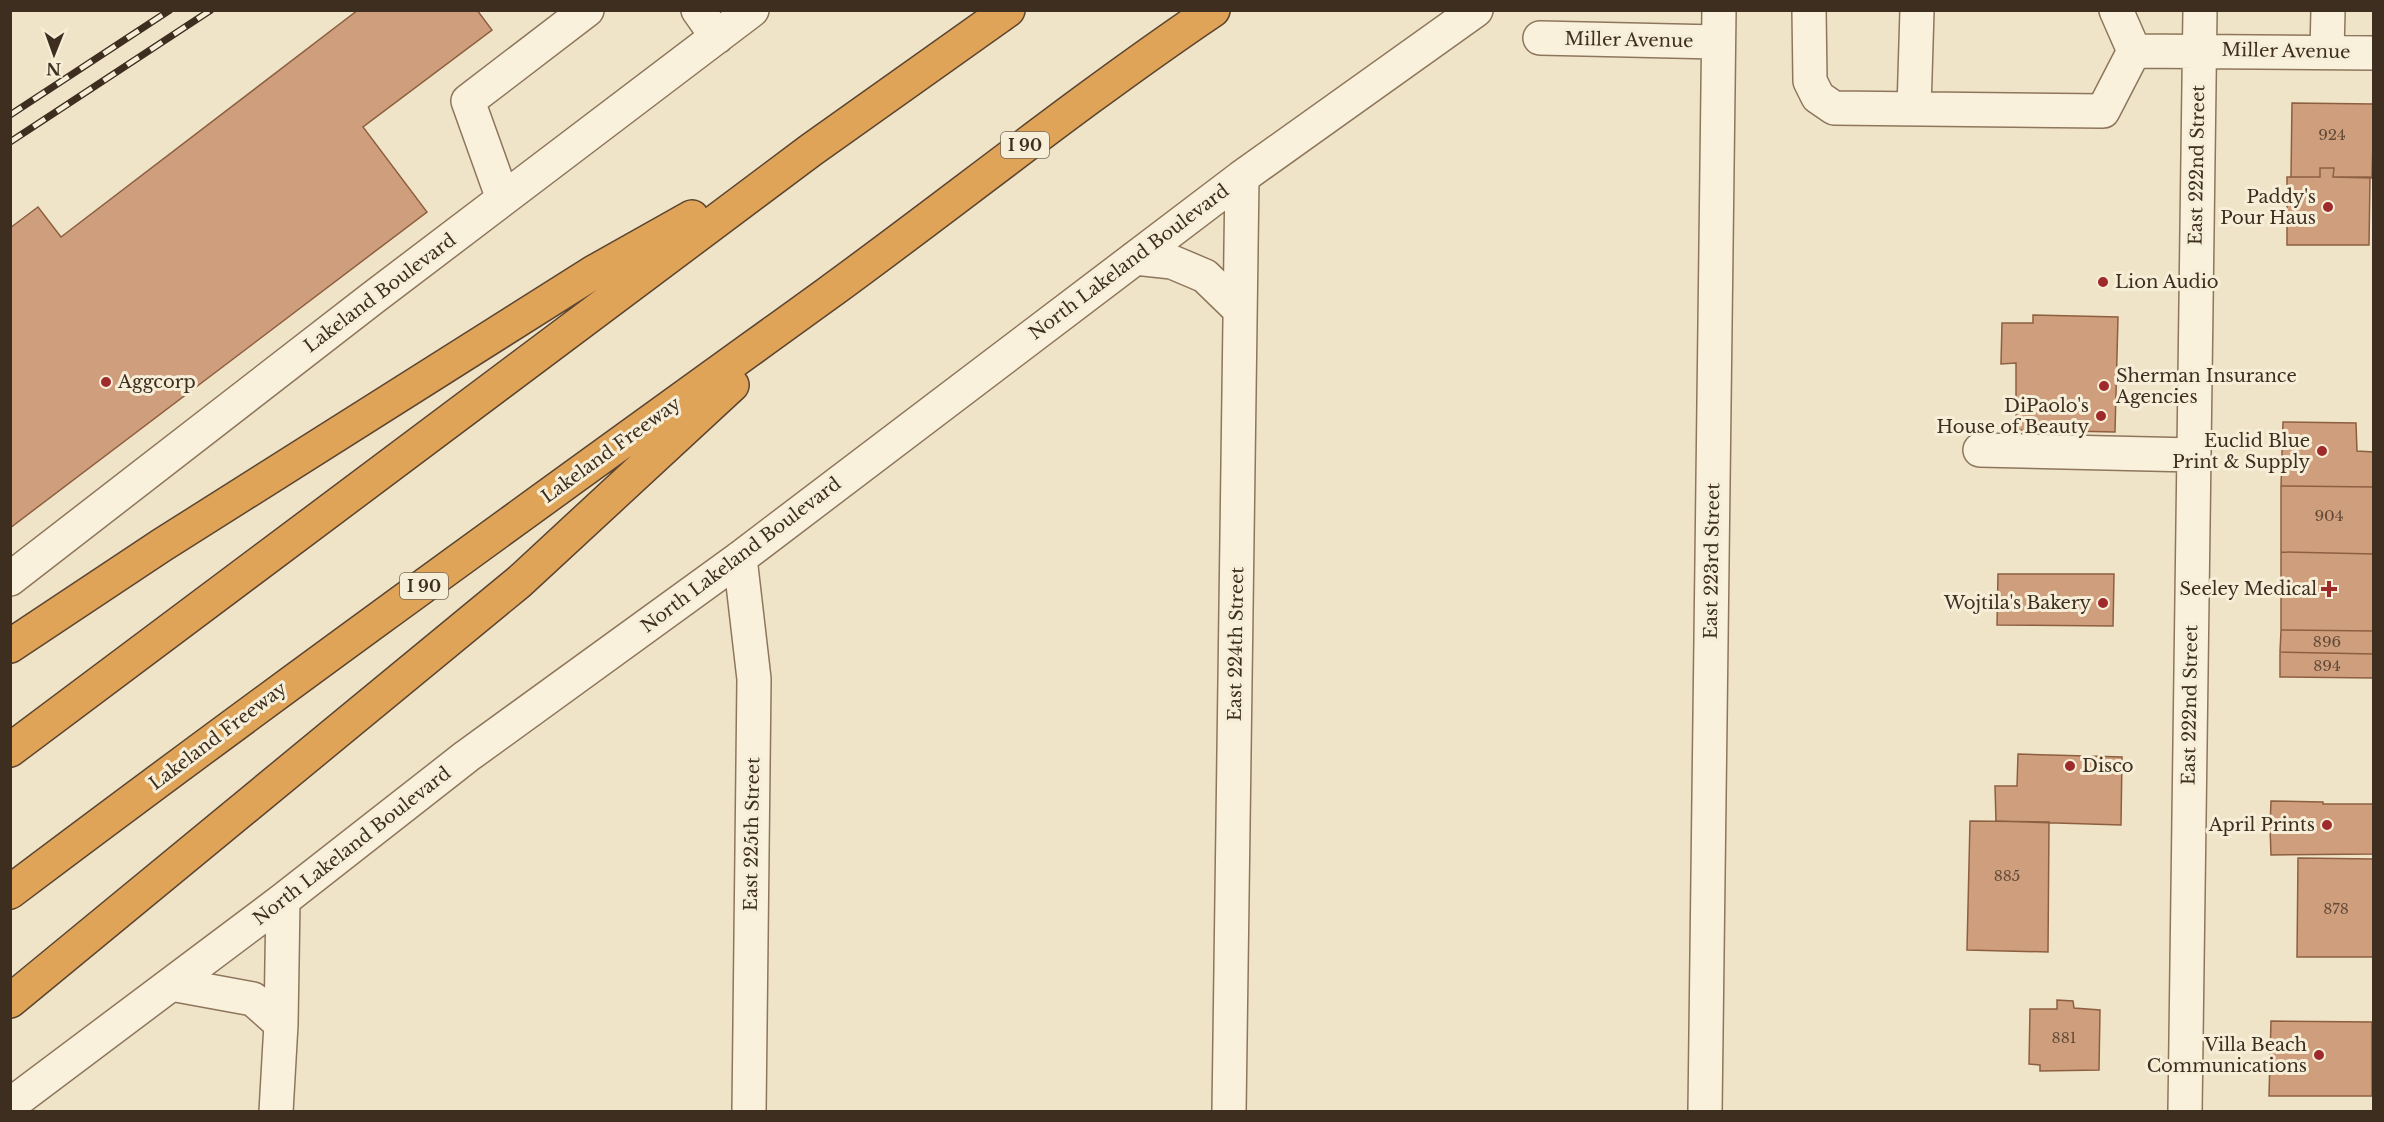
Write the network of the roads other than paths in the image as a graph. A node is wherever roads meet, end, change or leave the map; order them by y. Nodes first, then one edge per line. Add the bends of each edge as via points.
1 (587, 10) edge
2 (698, 10) edge
3 (752, 10) edge
4 (1008, 10) edge
5 (1213, 10) edge
6 (1476, 10) edge
7 (1809, 10) edge
8 (1917, 10) edge
9 (2116, 10) edge
10 (2200, 10) edge
11 (2328, 10) edge
12 (1718, 26) edge
13 (717, 38) junction
14 (1540, 38) dead end
15 (2199, 50) junction
16 (2134, 51) junction
17 (2327, 52) junction
18 (2373, 53) edge
19 (1914, 109) junction
20 (812, 150) junction
21 (1242, 177) junction
22 (503, 199) junction
23 (1135, 258) junction
24 (840, 285) junction
25 (1240, 310) junction
26 (1980, 450) dead end
27 (2193, 455) junction
28 (740, 558) junction
29 (10, 579) edge
30 (10, 646) edge
31 (10, 750) edge
32 (10, 892) edge
33 (283, 900) junction
34 (171, 984) junction
35 (10, 1001) edge
36 (280, 1024) junction
37 (10, 1105) edge
38 (276, 1112) edge
39 (749, 1112) edge
40 (1229, 1112) edge
41 (1705, 1112) edge
42 (2185, 1112) edge

1 - 22 street via 468,101
2 - 13 street
3 - 13 street, Lakeland Boulevard
4 - 20 highway
5 - 24 highway, Lakeland Freeway / I 90 via 1129,67
6 - 21 street, North Lakeland Boulevard
7 - 19 street via 1810,81 1818,97 1834,108
8 - 19 street
9 - 16 street
10 - 15 street, East 222nd Street
11 - 17 street
12 - 14 street, Miller Avenue
12 - 41 street, East 223rd Street
13 - 22 street, Lakeland Boulevard
15 - 16 street, Miller Avenue
15 - 17 street, Miller Avenue
15 - 27 street, East 222nd Street
16 - 19 street via 2103,111
17 - 18 street, Miller Avenue
20 - 30 highway via 594,272
20 - 31 highway
21 - 23 street, North Lakeland Boulevard
21 - 25 street, East 224th Street
22 - 29 street, Lakeland Boulevard
23 - 25 street via 1172,262 1205,276
23 - 28 street, North Lakeland Boulevard
24 - 32 highway, Lakeland Freeway / I 90 via 230,727
24 - 35 highway via 519,582
25 - 40 street, East 224th Street
26 - 27 street
27 - 42 street, East 222nd Street
28 - 33 street, North Lakeland Boulevard via 467,756
28 - 39 street, East 225th Street via 754,679
33 - 34 street, North Lakeland Boulevard
33 - 36 street
34 - 36 street via 253,999
34 - 37 street, North Lakeland Boulevard
36 - 38 street

